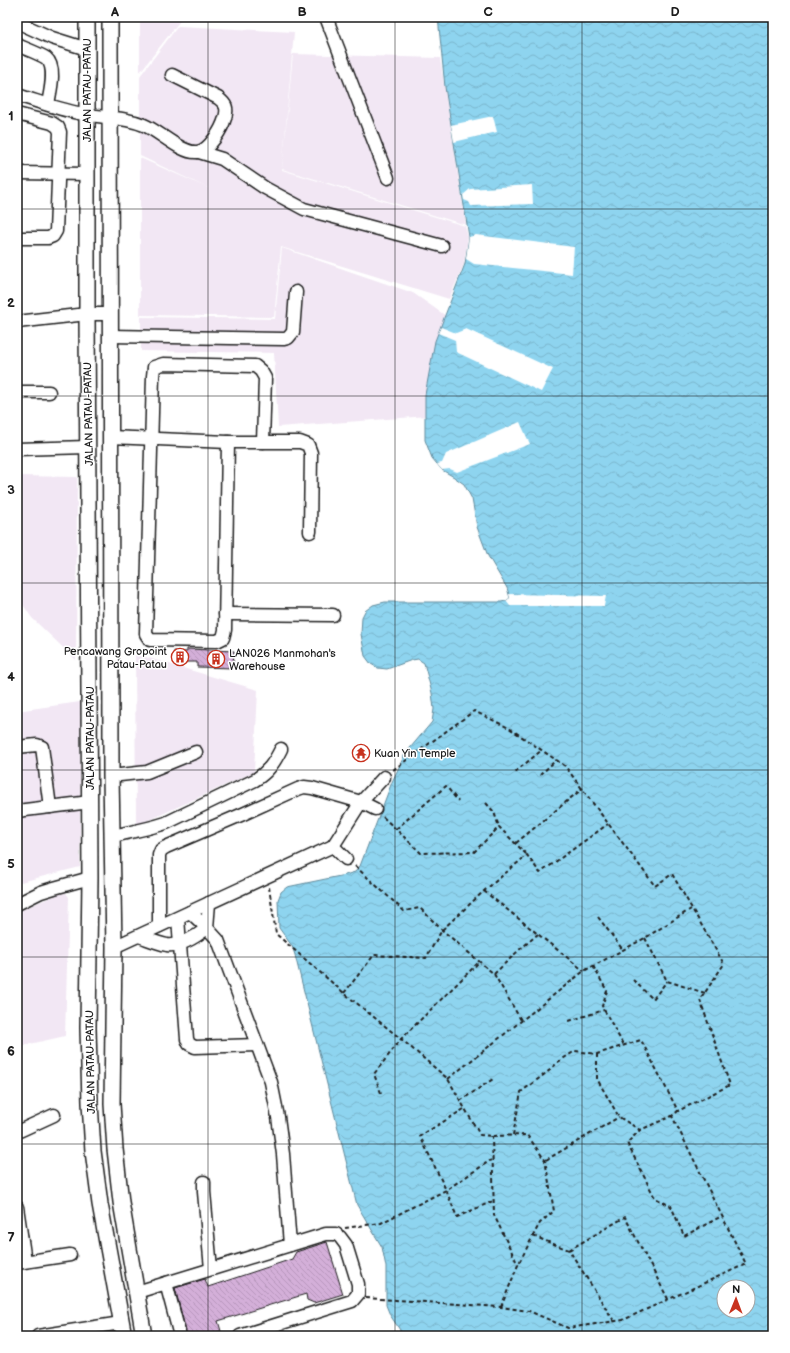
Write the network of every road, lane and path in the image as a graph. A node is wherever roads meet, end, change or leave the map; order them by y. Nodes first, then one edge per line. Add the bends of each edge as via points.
1 (87, 17) edge
2 (110, 17) edge
3 (326, 17) edge
4 (17, 22) edge
5 (17, 45) edge
6 (87, 49) junction
7 (172, 75) dead end
8 (17, 95) edge
9 (48, 104) junction
10 (17, 114) edge
11 (88, 115) junction
12 (111, 118) junction
13 (199, 152) junction
14 (17, 173) edge
15 (58, 173) junction
16 (87, 174) junction
17 (388, 178) dead end
18 (17, 238) edge
19 (442, 246) dead end
20 (296, 292) dead end
21 (87, 314) junction
22 (110, 314) junction
23 (17, 322) edge
24 (110, 336) junction
25 (17, 392) edge
26 (49, 392) dead end
27 (110, 437) junction
28 (152, 439) junction
29 (228, 442) junction
30 (263, 442) junction
31 (88, 447) junction
32 (17, 449) edge
33 (310, 532) dead end
34 (225, 614) junction
35 (333, 615) dead end
36 (17, 747) edge
37 (281, 749) dead end
38 (542, 750) junction
39 (196, 752) dead end
40 (556, 760) junction
41 (515, 772) dead end
42 (540, 775) dead end
43 (111, 776) junction
44 (384, 777) joint
45 (583, 788) junction
46 (458, 801) dead end
47 (90, 802) junction
48 (361, 802) junction
49 (486, 803) dead end
50 (50, 807) junction
51 (375, 809) joint
52 (17, 811) edge
53 (608, 824) junction
54 (499, 827) junction
55 (396, 829) junction
56 (112, 836) junction
57 (516, 844) junction
58 (333, 846) junction
59 (527, 855) junction
60 (346, 859) joint
61 (268, 876) junction
62 (90, 878) junction
63 (484, 891) junction
64 (209, 903) junction
65 (17, 904) edge
66 (691, 909) junction
67 (190, 912) junction
68 (598, 917) dead end
69 (178, 918) junction
70 (159, 926) junction
71 (207, 928) junction
72 (442, 930) junction
73 (538, 934) junction
74 (139, 936) junction
75 (644, 938) junction
76 (180, 944) junction
77 (114, 948) junction
78 (623, 950) junction
79 (480, 961) junction
80 (593, 966) junction
81 (584, 971) junction
82 (494, 974) junction
83 (633, 980) dead end
84 (667, 981) junction
85 (344, 993) junction
86 (705, 993) junction
87 (604, 1010) junction
88 (521, 1020) junction
89 (569, 1021) dead end
90 (401, 1039) junction
91 (257, 1045) junction
92 (624, 1046) junction
93 (597, 1054) junction
94 (448, 1079) junction
95 (493, 1079) dead end
96 (381, 1093) dead end
97 (460, 1101) junction
98 (464, 1109) junction
99 (678, 1111) junction
100 (54, 1115) dead end
101 (672, 1116) junction
102 (619, 1117) junction
103 (640, 1130) junction
104 (17, 1132) edge
105 (513, 1135) junction
106 (492, 1136) junction
107 (491, 1160) junction
108 (545, 1160) junction
109 (204, 1182) dead end
110 (446, 1190) junction
111 (493, 1201) junction
112 (17, 1207) edge
113 (722, 1216) junction
114 (336, 1234) junction
115 (533, 1236) junction
116 (290, 1245) junction
117 (569, 1250) junction
118 (70, 1254) dead end
119 (21, 1262) edge
120 (518, 1265) junction
121 (210, 1269) junction
122 (166, 1283) junction
123 (137, 1292) junction
124 (355, 1298) junction
125 (668, 1299) junction
126 (501, 1307) junction
127 (614, 1321) junction
128 (122, 1330) edge
129 (38, 1336) edge
130 (144, 1336) edge
131 (180, 1336) edge
132 (240, 1336) edge

1 - 6 main road, JALAN PATAU-PATAU
2 - 12 main road, JALAN PATAU-PATAU
3 - 17 street
4 - 6 street via 52,38
5 - 9 street via 46,58 52,66
6 - 11 main road, JALAN PATAU-PATAU
7 - 13 street via 218,98 224,102 227,109 215,138
8 - 9 street
9 - 11 street
10 - 15 street via 58,127
11 - 12 street
11 - 16 main road, JALAN PATAU-PATAU
12 - 13 street via 134,121 147,126 189,152
12 - 22 main road, JALAN PATAU-PATAU
13 - 19 street via 222,159 265,188 304,209
14 - 15 street
15 - 16 street
15 - 18 street via 56,231 53,236
16 - 21 main road, JALAN PATAU-PATAU
20 - 24 street via 293,332 284,339
21 - 22 street
21 - 23 street
21 - 31 main road, JALAN PATAU-PATAU
22 - 24 main road, JALAN PATAU-PATAU
24 - 27 main road, JALAN PATAU-PATAU
25 - 26 street
27 - 28 street
27 - 43 main road, JALAN PATAU-PATAU
28 - 29 street
28 - 30 street via 154,367 163,364 255,366 265,378
28 - 34 street via 146,634 150,640 217,641 223,638
29 - 30 street
29 - 34 street
30 - 33 street via 300,442 308,446 311,453
31 - 32 street
31 - 47 main road, JALAN PATAU-PATAU
34 - 35 street
36 - 50 street via 42,747
37 - 56 street via 266,773 255,780 166,823
38 - 40 path
38 - 41 path
38 - 44 path via 509,728 474,711
39 - 43 street via 147,772
40 - 42 path
40 - 45 path via 565,766
43 - 56 main road, JALAN PATAU-PATAU
44 - 48 street
45 - 53 path
45 - 57 path
46 - 55 path via 446,786
47 - 50 street
47 - 62 main road, JALAN PATAU-PATAU
48 - 51 street
48 - 58 street
48 - 70 street via 304,787 166,846 159,854
49 - 54 path via 494,812
50 - 52 street
51 - 55 path
53 - 59 path via 540,873
53 - 66 path via 655,886 672,874
54 - 55 path via 474,852 421,853
54 - 57 path
56 - 77 main road, JALAN PATAU-PATAU
57 - 59 path
58 - 60 street
58 - 61 street
59 - 63 path
60 - 72 path via 404,911 420,908
61 - 64 street
61 - 85 path via 276,934
62 - 65 street via 41,892
62 - 128 main road, JALAN PATAU-PATAU via 88,1028 93,1151
63 - 72 path
63 - 73 path
64 - 67 street
64 - 71 street
66 - 75 path
66 - 86 path via 724,964
67 - 69 street
67 - 71 street
68 - 78 path
69 - 70 street
69 - 76 street
70 - 74 street
71 - 76 street
71 - 91 street via 218,940
72 - 79 path
72 - 85 path via 426,958 374,955
73 - 81 path
73 - 82 path
74 - 76 street via 168,945
74 - 77 street
75 - 78 path
75 - 84 path
76 - 91 street via 189,1044 195,1047
77 - 123 main road, JALAN PATAU-PATAU via 112,1104 115,1149 121,1202
78 - 80 path
79 - 82 path
79 - 90 path
80 - 81 path
80 - 87 path via 607,991 602,1006
81 - 88 path
82 - 88 path
83 - 84 path via 653,999
84 - 86 path
85 - 90 path
86 - 99 path via 700,1000 730,1085
87 - 89 path
87 - 92 path
88 - 94 path
90 - 94 path
90 - 96 path via 374,1074
91 - 116 street via 271,1082 278,1117
92 - 93 path
92 - 99 path via 641,1040
93 - 102 path via 597,1080
93 - 105 path via 575,1051 521,1092
94 - 97 path
95 - 97 path
97 - 98 path
98 - 106 path via 480,1135
98 - 110 path via 420,1136
99 - 101 path
100 - 104 street
101 - 103 path
101 - 113 path
102 - 103 path
102 - 108 path
103 - 113 path via 628,1144 655,1198 671,1206 684,1236
105 - 106 path
105 - 108 path via 527,1135
106 - 107 path
107 - 110 path
107 - 111 path
108 - 115 path via 554,1211 540,1223
109 - 121 street
110 - 111 path via 457,1217
110 - 114 path via 381,1223 347,1227
111 - 120 path via 494,1215
112 - 119 street
113 - 125 path via 746,1264
114 - 116 street via 326,1234
114 - 124 street via 346,1245 358,1284 358,1294
115 - 117 path
115 - 120 path
116 - 121 street
117 - 125 path via 626,1217
117 - 127 path
118 - 119 street
120 - 126 path
121 - 122 street
122 - 123 street
122 - 131 street
123 - 130 main road, JALAN PATAU-PATAU
124 - 126 path
124 - 132 street via 347,1303
125 - 127 path via 623,1320
126 - 127 path via 529,1311 568,1328
128 - 129 street

